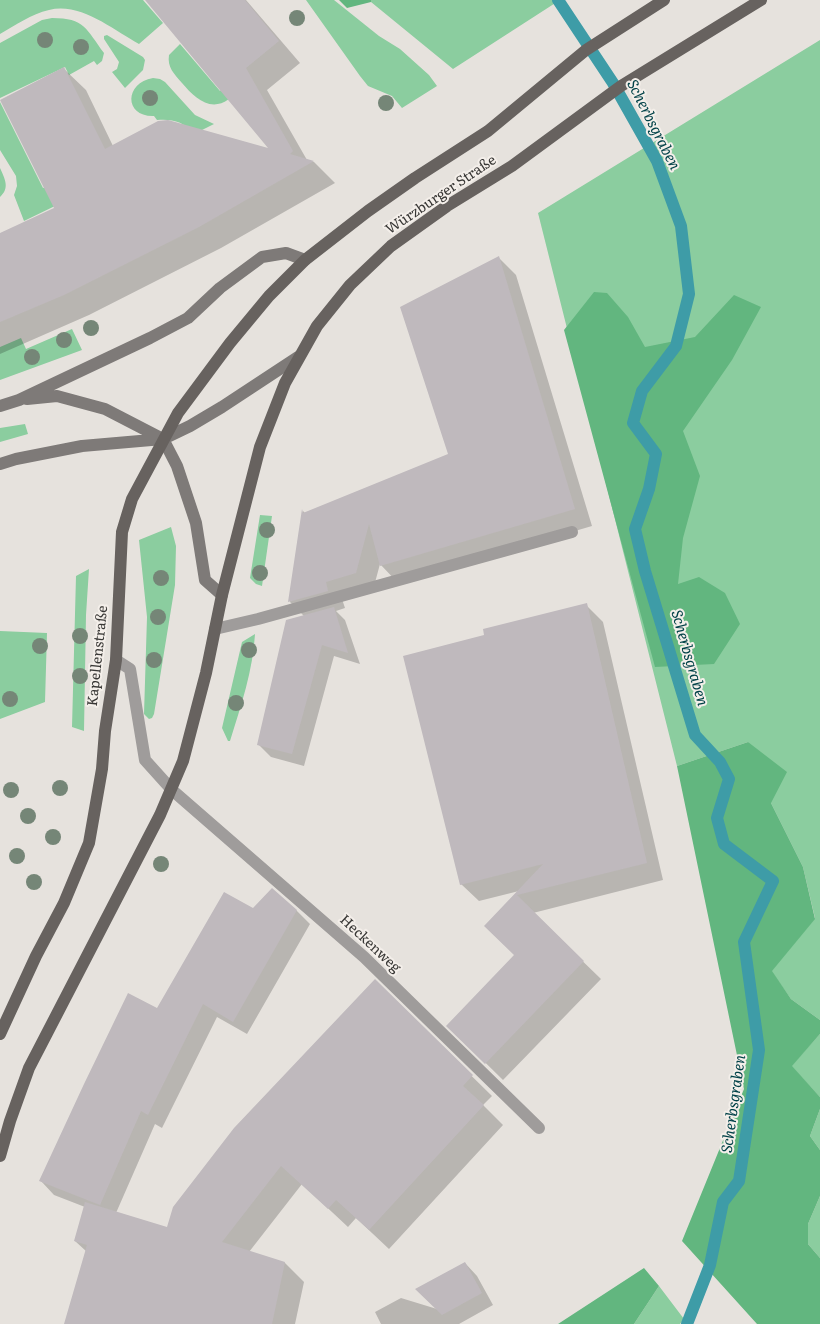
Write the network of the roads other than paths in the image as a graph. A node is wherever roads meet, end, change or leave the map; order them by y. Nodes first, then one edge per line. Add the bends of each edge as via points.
1 (664, 0) edge
2 (761, 0) edge
3 (305, 260) junction
4 (298, 356) junction
5 (19, 400) junction
6 (0, 406) edge
7 (163, 439) junction
8 (0, 464) edge
9 (572, 532) dead end
10 (222, 595) junction
11 (215, 629) junction
12 (116, 660) junction
13 (172, 790) junction
14 (0, 1034) edge
15 (540, 1128) dead end
16 (0, 1156) edge

1 - 3 main road, Würzburger Straße via 586,50 488,131 368,211
2 - 4 main road, Würzburger Straße via 621,86 512,166 391,246 350,285
3 - 5 street via 286,253 262,257 220,288 188,318
3 - 7 main road, Würzburger Straße via 269,296 230,343 178,413
4 - 7 street, Würzburger Straße via 222,407
4 - 10 main road via 260,447
5 - 6 street
5 - 7 street via 57,396 105,409
7 - 8 street, Würzburger Straße via 82,446
7 - 10 street via 177,466 194,516 206,580
7 - 12 main road, Kapellenstraße via 132,500 122,532
9 - 11 lane
10 - 11 main road
11 - 13 main road via 183,760
12 - 13 lane, Heckenweg via 130,669 145,760
12 - 14 main road, Kapellenstraße via 89,843
13 - 15 lane, Heckenweg via 364,957
13 - 16 main road via 29,1068

